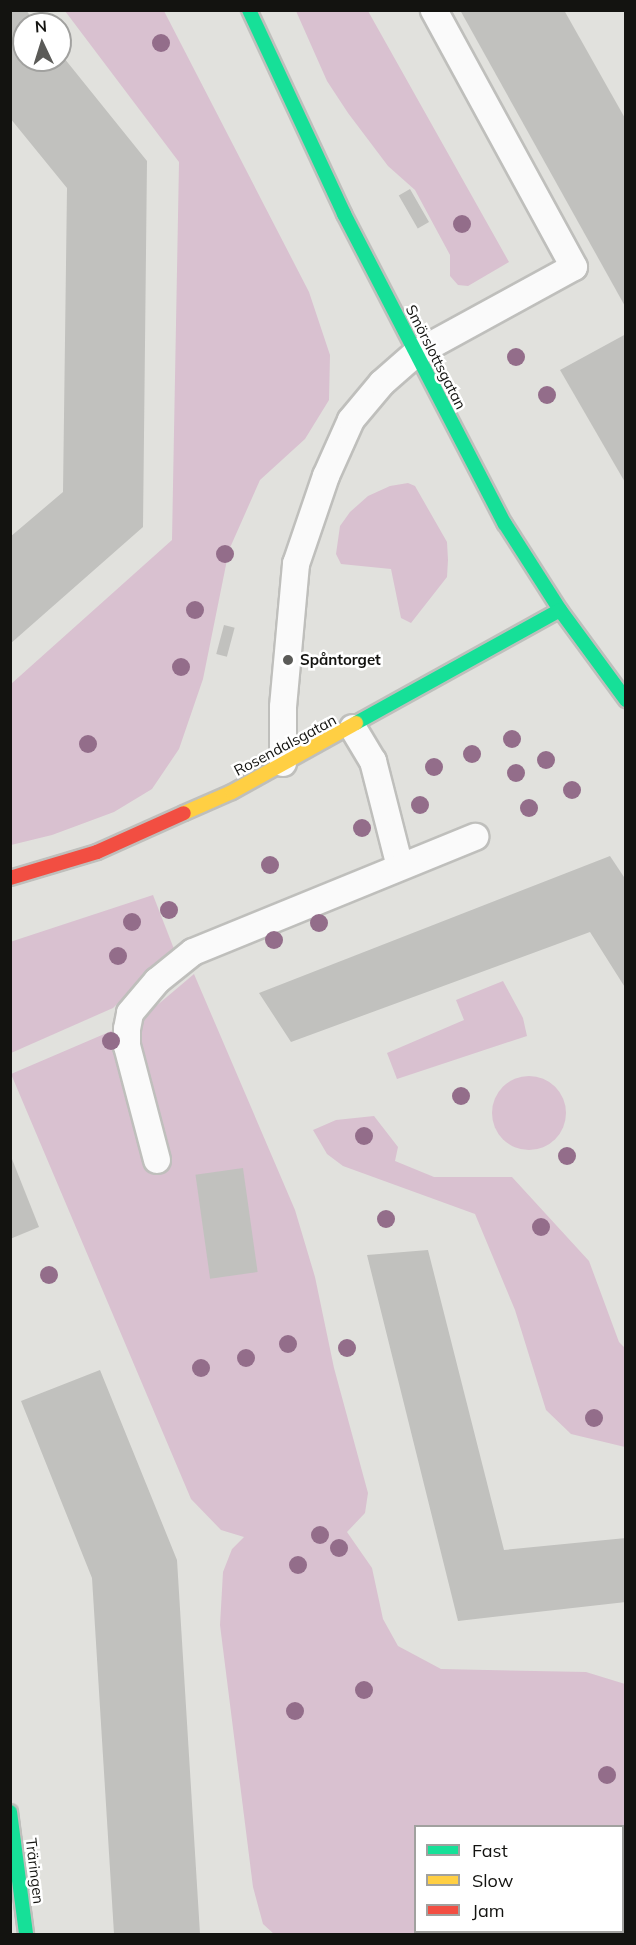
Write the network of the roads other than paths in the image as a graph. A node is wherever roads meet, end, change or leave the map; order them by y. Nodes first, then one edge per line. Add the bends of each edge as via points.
1 (249, 10) edge
2 (434, 10) edge
3 (415, 354) junction
4 (560, 610) junction
5 (626, 700) edge
6 (353, 728) junction
7 (283, 763) junction
8 (476, 837) dead end
9 (400, 867) junction
10 (10, 878) edge
11 (157, 1160) dead end
12 (10, 1812) edge
13 (26, 1935) edge

1 - 3 street, Smörslottsgatan
2 - 3 lane via 574,267
3 - 4 street, Smörslottsgatan via 505,524
3 - 7 lane via 382,383 351,420 326,477 296,564 283,707
4 - 5 street, Smörslottsgatan
4 - 6 street, Rosendalsgatan
6 - 7 street, Rosendalsgatan
6 - 9 lane via 373,761
7 - 10 street, Rosendalsgatan via 138,836 75,860
8 - 9 lane
9 - 11 lane via 193,952 156,981 130,1014 127,1046
12 - 13 street, Träringen

